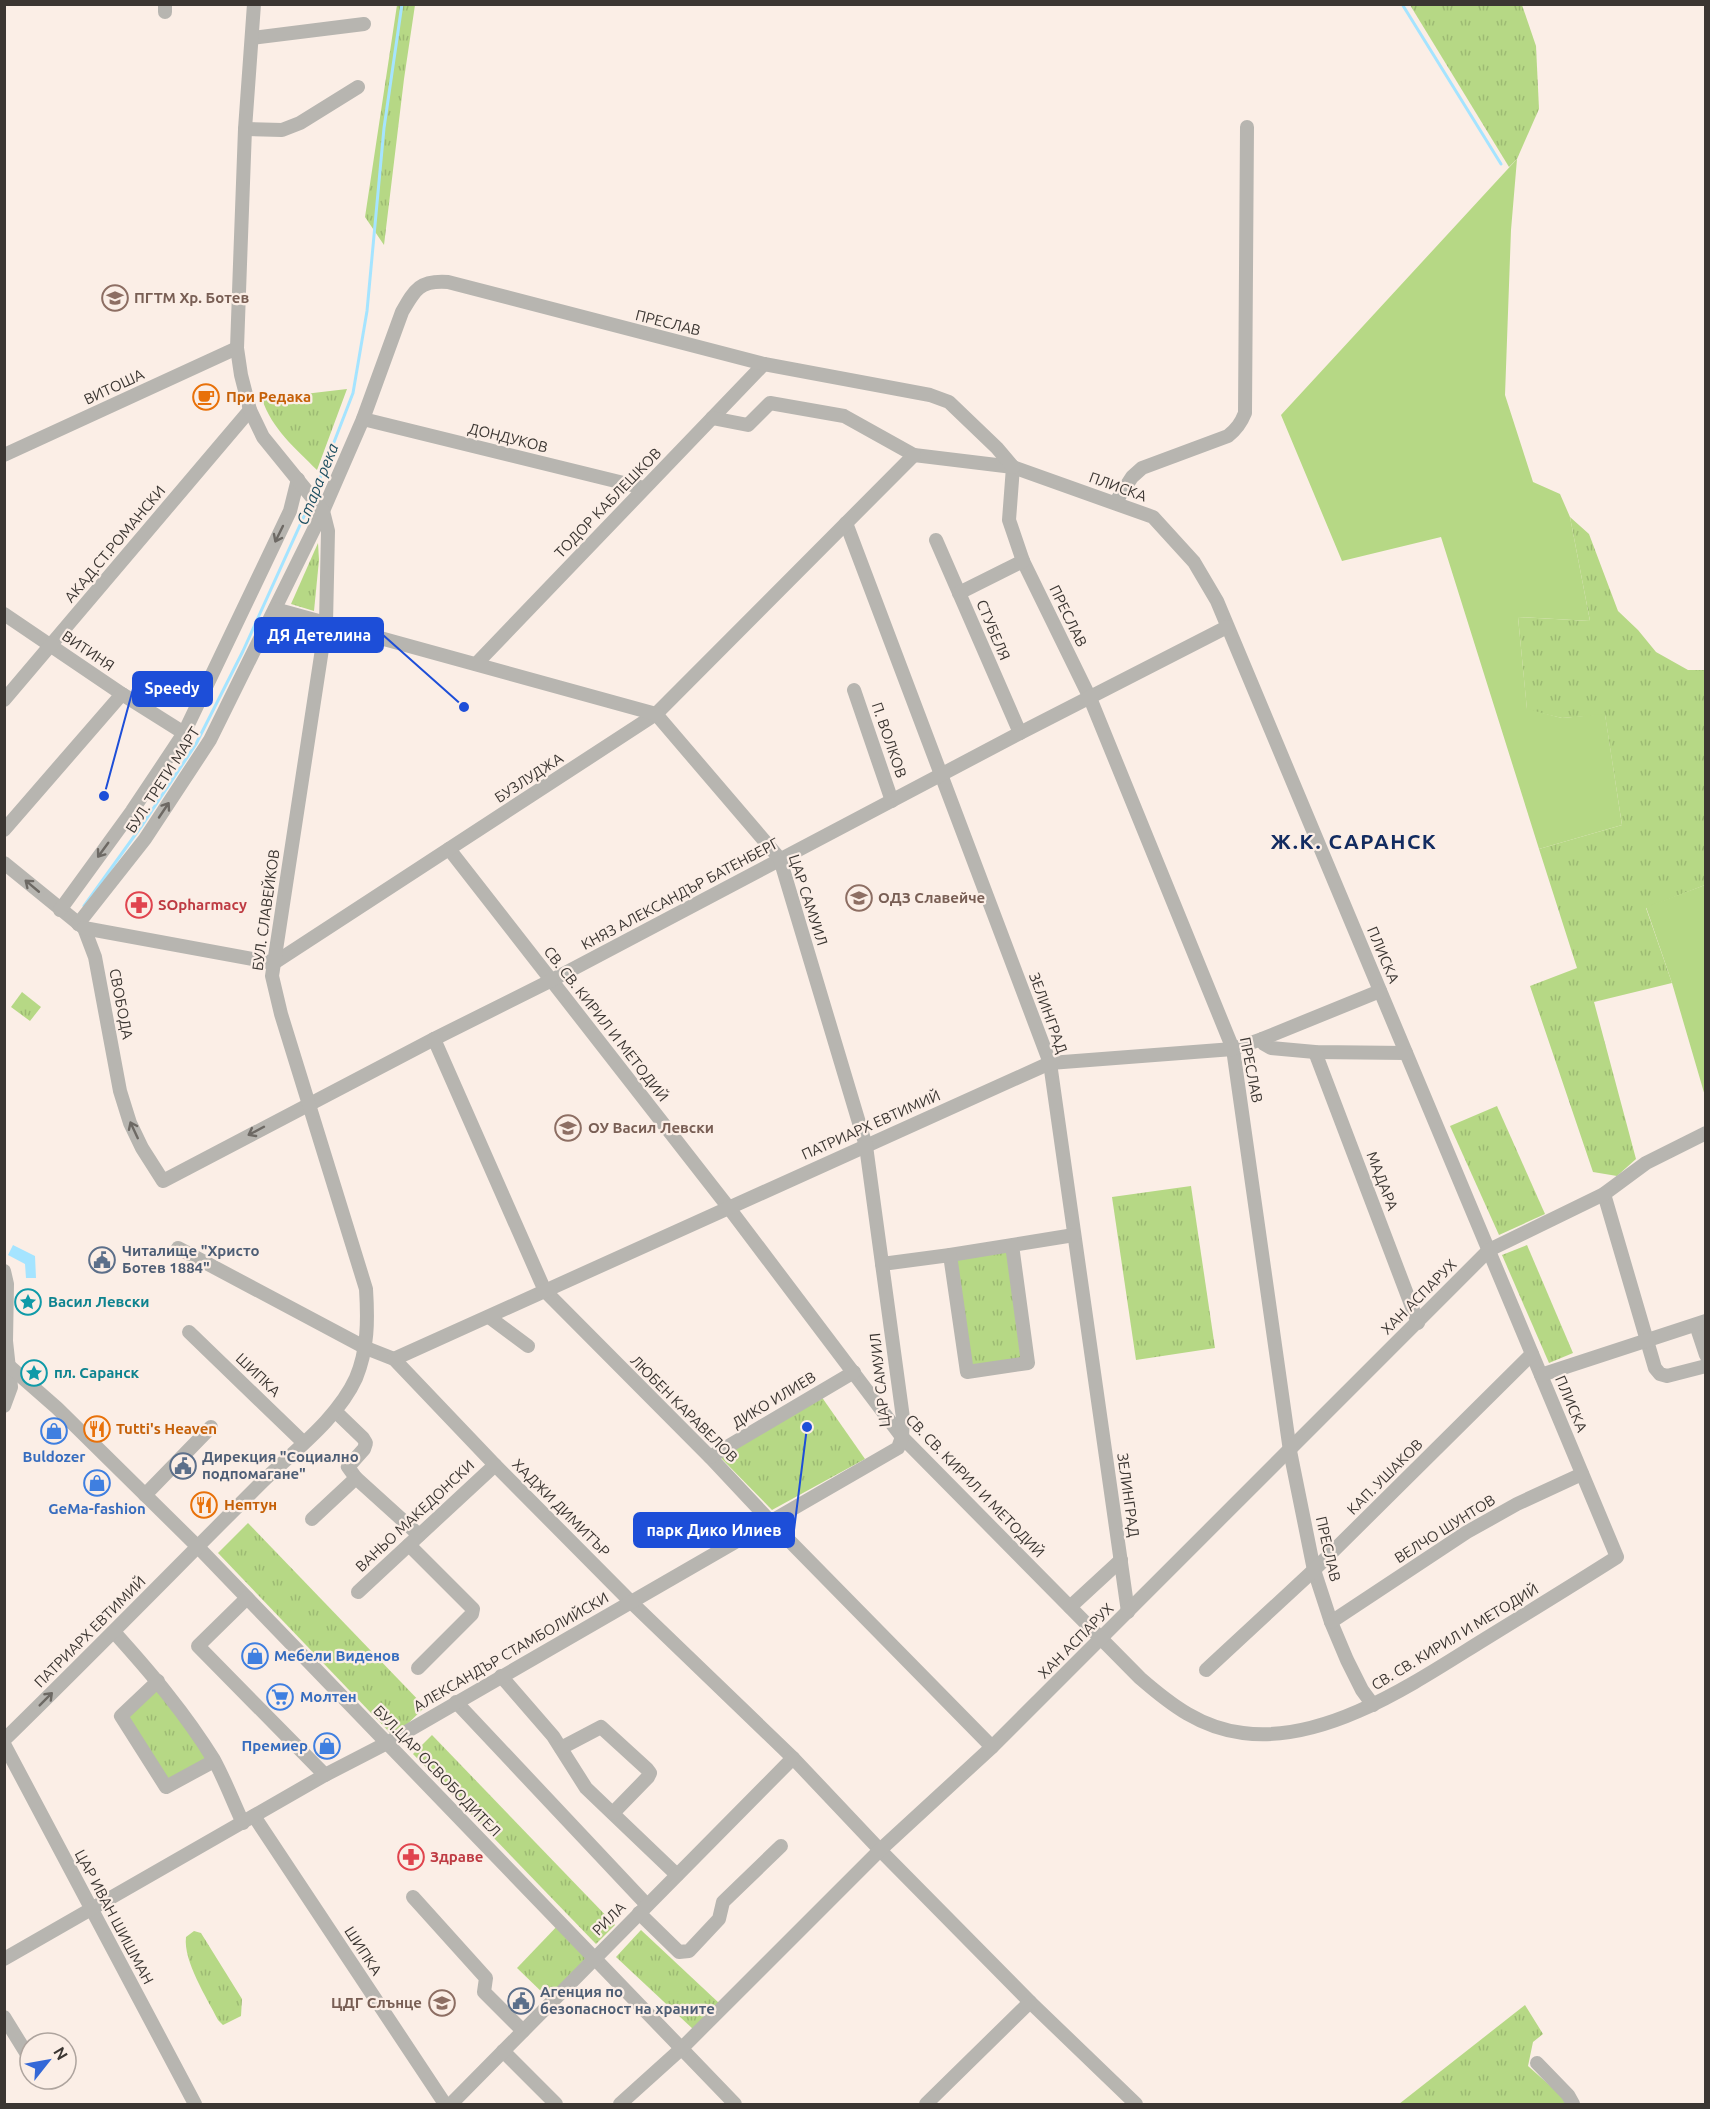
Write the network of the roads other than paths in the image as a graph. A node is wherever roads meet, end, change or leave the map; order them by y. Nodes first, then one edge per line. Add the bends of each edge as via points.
1 (254, 4) edge
2 (364, 24) dead end
3 (252, 38) junction
4 (358, 87) dead end
5 (1247, 127) dead end
6 (245, 129) junction
7 (422, 286) joint
8 (237, 348) junction
9 (764, 364) junction
10 (250, 410) junction
11 (712, 418) junction
12 (363, 419) junction
13 (4, 455) edge
14 (914, 455) junction
15 (1012, 467) junction
16 (303, 484) junction
17 (644, 488) junction
18 (1115, 502) junction
19 (319, 507) junction
20 (846, 523) junction
21 (936, 540) dead end
22 (1023, 561) junction
23 (959, 593) junction
24 (275, 609) junction
25 (4, 614) edge
26 (326, 623) junction
27 (1227, 627) junction
28 (51, 645) junction
29 (476, 664) junction
30 (854, 690) dead end
31 (122, 694) junction
32 (1090, 698) junction
33 (4, 700) edge
34 (656, 714) junction
35 (184, 733) junction
36 (1020, 733) junction
37 (941, 776) junction
38 (892, 801) junction
39 (4, 830) edge
40 (449, 849) junction
41 (780, 859) junction
42 (4, 863) edge
43 (60, 910) junction
44 (81, 926) junction
45 (274, 963) junction
46 (552, 980) junction
47 (1380, 991) junction
48 (434, 1039) junction
49 (1262, 1039) junction
50 (1233, 1049) junction
51 (1314, 1052) junction
52 (1406, 1053) junction
53 (1050, 1063) junction
54 (308, 1104) junction
55 (1706, 1132) edge
56 (866, 1146) junction
57 (163, 1181) joint
58 (1604, 1194) junction
59 (729, 1208) junction
60 (1074, 1234) junction
61 (1012, 1245) junction
62 (178, 1248) dead end
63 (1489, 1250) junction
64 (950, 1255) junction
65 (882, 1264) junction
66 (4, 1271) edge
67 (545, 1292) junction
68 (489, 1317) junction
69 (1418, 1323) junction
70 (1701, 1323) edge
71 (189, 1332) dead end
72 (1646, 1339) junction
73 (528, 1346) dead end
74 (366, 1348) junction
75 (1532, 1354) junction
76 (1706, 1355) edge
77 (394, 1359) junction
78 (6, 1365) edge
79 (1706, 1366) edge
80 (854, 1372) junction
81 (1541, 1375) junction
82 (4, 1406) edge
83 (336, 1412) junction
84 (211, 1427) dead end
85 (902, 1437) junction
86 (303, 1442) junction
87 (1290, 1451) junction
88 (710, 1457) junction
89 (495, 1465) junction
90 (1582, 1474) junction
91 (356, 1478) junction
92 (146, 1495) junction
93 (312, 1519) dead end
94 (770, 1521) junction
95 (414, 1540) junction
96 (198, 1547) junction
97 (1617, 1557) joint
98 (1121, 1560) junction
99 (1314, 1570) junction
100 (358, 1592) dead end
101 (247, 1598) junction
102 (631, 1602) junction
103 (1070, 1607) junction
104 (1128, 1611) junction
105 (1330, 1622) junction
106 (114, 1632) junction
107 (1101, 1639) junction
108 (418, 1668) dead end
109 (1206, 1670) dead end
110 (501, 1676) junction
111 (158, 1681) junction
112 (456, 1702) junction
113 (1373, 1705) junction
114 (4, 1742) edge
115 (387, 1743) junction
116 (992, 1747) junction
117 (561, 1748) junction
118 (793, 1758) junction
119 (214, 1761) junction
120 (325, 1775) junction
121 (613, 1813) junction
122 (249, 1820) junction
123 (781, 1846) dead end
124 (880, 1850) junction
125 (677, 1875) junction
126 (413, 1897) dead end
127 (643, 1909) junction
128 (91, 1911) junction
129 (594, 1958) junction
130 (4, 1959) edge
131 (1030, 2002) junction
132 (4, 2017) edge
133 (523, 2031) junction
134 (18, 2040) edge
135 (681, 2049) junction
136 (503, 2051) junction
137 (1537, 2063) dead end
138 (193, 2104) edge
139 (445, 2104) edge
140 (451, 2104) edge
141 (556, 2104) edge
142 (620, 2104) edge
143 (735, 2104) edge
144 (926, 2104) edge
145 (1136, 2104) edge
146 (1574, 2104) edge

1 - 3 street
2 - 3 street
3 - 6 street
4 - 6 street via 282,130
5 - 18 street via 1245,413 1237,429 1228,436 1143,468
6 - 8 street
7 - 9 street, ПРЕСЛАВ via 432,281 448,282
7 - 12 street, БУЛ. ТРЕТИ МАРТ via 411,295 402,312
8 - 10 street
8 - 13 street, ВИТОША
9 - 11 street, ТОДОР КАБЛЕШКОВ
9 - 15 street, ПРЕСЛАВ via 950,402
10 - 16 street via 263,437
10 - 28 street, АКАД.СТ.РОМАНСКИ
11 - 14 street via 748,425 770,403 843,416
11 - 17 street, ТОДОР КАБЛЕШКОВ
12 - 17 street, ДОНДУКОВ
12 - 19 street, БУЛ. ТРЕТИ МАРТ
14 - 15 street, ПЛИСКА
14 - 20 street, БУЗЛУДЖА
15 - 18 street, ПЛИСКА
15 - 22 street, ПРЕСЛАВ via 1009,520
16 - 19 street
16 -> 35 street, БУЛ. ТРЕТИ МАРТ
17 - 29 street, ТОДОР КАБЛЕШКОВ
18 - 27 street, ПЛИСКА via 1153,517 1194,562
19 - 24 street, БУЛ. ТРЕТИ МАРТ
19 - 26 street, БУЛ. СЛАВЕЙКОВ via 328,531
20 - 34 street, БУЗЛУДЖА
20 - 37 street, ЗЕЛИНГРАД
21 - 23 street, СТУБЕЛЯ
22 - 23 street
22 - 32 street, ПРЕСЛАВ
23 - 36 street, СТУБЕЛЯ
24 - 26 street
44 -> 24 street, БУЛ. ТРЕТИ МАРТ via 204,750
25 - 28 street, ВИТИНЯ
26 - 29 street
26 - 45 street, БУЛ. СЛАВЕЙКОВ
27 - 32 street, КНЯЗ АЛЕКСАНДЪР БАТЕНБЕРГ
27 - 47 street, ПЛИСКА
28 - 31 street, ВИТИНЯ
28 - 33 street, АКАД.СТ.РОМАНСКИ
29 - 34 street
30 - 38 street, П. ВОЛКОВ
31 - 35 street, ВИТИНЯ
31 - 39 street
32 - 36 street, КНЯЗ АЛЕКСАНДЪР БАТЕНБЕРГ
32 - 50 street, ПРЕСЛАВ
34 - 40 street, БУЗЛУДЖА
34 - 41 street, ЦАР САМУИЛ
35 -> 43 street, БУЛ. ТРЕТИ МАРТ
36 - 37 street, КНЯЗ АЛЕКСАНДЪР БАТЕНБЕРГ
37 - 38 street, КНЯЗ АЛЕКСАНДЪР БАТЕНБЕРГ
37 - 53 street, ЗЕЛИНГРАД
38 - 41 street, КНЯЗ АЛЕКСАНДЪР БАТЕНБЕРГ
40 - 45 street, БУЗЛУДЖА
40 - 46 street, СВ. СВ. КИРИЛ И МЕТОДИЙ
41 - 46 street, КНЯЗ АЛЕКСАНДЪР БАТЕНБЕРГ
41 - 56 street, ЦАР САМУИЛ
43 -> 42 street
43 - 44 street
44 - 45 street
57 -> 44 street, СВОБОДА via 130,1124 95,957
45 - 54 street, БУЛ. СЛАВЕЙКОВ via 275,992
46 - 48 street, КНЯЗ АЛЕКСАНДЪР БАТЕНБЕРГ
46 - 59 street, СВ. СВ. КИРИЛ И МЕТОДИЙ
47 - 49 street, ПАТРИАРХ ЕВТИМИЙ
47 - 52 street, ПЛИСКА
48 - 54 street, КНЯЗ АЛЕКСАНДЪР БАТЕНБЕРГ
48 - 67 street, ЛЮБЕН КАРАВЕЛОВ
49 - 50 street, ПАТРИАРХ ЕВТИМИЙ
49 - 51 street via 1271,1048
50 - 53 street, ПАТРИАРХ ЕВТИМИЙ
50 - 87 street, ПРЕСЛАВ
51 - 52 street
51 - 69 street, МАДАРА
52 - 63 street, ПЛИСКА
53 - 56 street, ПАТРИАРХ ЕВТИМИЙ
53 - 60 street, ЗЕЛИНГРАД
54 -> 57 street, КНЯЗ АЛЕКСАНДЪР БАТЕНБЕРГ
54 - 74 street, БУЛ. СЛАВЕЙКОВ via 366,1288
55 - 58 street, ХАН АСПАРУХ via 1646,1163
56 - 59 street, ПАТРИАРХ ЕВТИМИЙ
56 - 65 street, ЦАР САМУИЛ
58 - 63 street, ХАН АСПАРУХ
58 - 72 street
59 - 67 street, ПАТРИАРХ ЕВТИМИЙ
59 - 80 street, СВ. СВ. КИРИЛ И МЕТОДИЙ
60 - 61 street
60 - 98 street, ЗЕЛИНГРАД
61 - 64 street
61 - 64 street via 1028,1363 967,1372
62 - 74 street, ХАДЖИ ДИМИТЪР
63 - 69 street, ХАН АСПАРУХ
63 - 75 street, ПЛИСКА
64 - 65 street
65 - 85 street, ЦАР САМУИЛ via 903,1418
66 - 78 street
67 - 68 street, ПАТРИАРХ ЕВТИМИЙ
67 - 88 street, ЛЮБЕН КАРАВЕЛОВ
68 - 73 street
68 - 77 street, ПАТРИАРХ ЕВТИМИЙ
69 - 87 street, ХАН АСПАРУХ
70 - 72 street
70 - 76 street
71 - 86 street, ШИПКА
72 - 79 street via 1660,1374 1667,1376
72 - 81 street
74 - 77 street, ХАДЖИ ДИМИТЪР
74 - 83 street, БУЛ. СЛАВЕЙКОВ via 356,1379
75 - 81 street, ПЛИСКА
75 - 99 street, КАП. УШАКОВ
77 - 89 street, ХАДЖИ ДИМИТЪР
78 - 82 street via 11,1387
78 - 92 street, БУЛ.ЦАР ОСВОБОДИТЕЛ via 57,1408
80 - 85 street, СВ. СВ. КИРИЛ И МЕТОДИЙ
80 - 88 street, ДИКО ИЛИЕВ
81 - 90 street, ПЛИСКА
83 - 86 street
83 - 91 street via 366,1443 348,1467
84 - 92 street
85 - 94 street, АЛЕКСАНДЪР СТАМБОЛИЙСКИ via 898,1448
85 - 103 street, СВ. СВ. КИРИЛ И МЕТОДИЙ
86 - 96 street
87 - 99 street, ПРЕСЛАВ
87 - 104 street, ХАН АСПАРУХ
88 - 94 street, ЛЮБЕН КАРАВЕЛОВ
89 - 95 street, ВАНЬО МАКЕДОНСКИ
89 - 102 street, ХАДЖИ ДИМИТЪР
90 - 97 street, ПЛИСКА
90 - 105 street, ВЕЛЧО ШУНТОВ via 1467,1532
91 - 93 street
91 - 95 street
92 - 96 street, БУЛ.ЦАР ОСВОБОДИТЕЛ
94 - 102 street, АЛЕКСАНДЪР СТАМБОЛИЙСКИ
94 - 116 street, ЛЮБЕН КАРАВЕЛОВ
95 - 100 street, ВАНЬО МАКЕДОНСКИ
95 - 108 street via 473,1609
96 - 101 street, БУЛ.ЦАР ОСВОБОДИТЕЛ
96 - 106 street, ПАТРИАРХ ЕВТИМИЙ
97 - 113 street, СВ. СВ. КИРИЛ И МЕТОДИЙ
98 - 103 street
98 - 104 street, ЗЕЛИНГРАД
99 - 105 street, ПРЕСЛАВ
99 - 109 street, КАП. УШАКОВ
101 - 115 street, БУЛ.ЦАР ОСВОБОДИТЕЛ
101 - 120 street via 198,1646
102 - 110 street, АЛЕКСАНДЪР СТАМБОЛИЙСКИ
102 - 118 street, ХАДЖИ ДИМИТЪР
103 - 107 street, СВ. СВ. КИРИЛ И МЕТОДИЙ
104 - 107 street, ХАН АСПАРУХ
105 - 113 street, ПРЕСЛАВ
106 - 111 street, ШИПКА
114 -> 106 street, ПАТРИАРХ ЕВТИМИЙ
107 - 113 street, СВ. СВ. КИРИЛ И МЕТОДИЙ via 1165,1700 1213,1727 1275,1734 1308,1728
107 - 116 street, ХАН АСПАРУХ
110 - 112 street, АЛЕКСАНДЪР СТАМБОЛИЙСКИ
110 - 117 street
111 - 119 street, ШИПКА
111 - 119 street via 121,1716 166,1787
112 - 115 street, АЛЕКСАНДЪР СТАМБОЛИЙСКИ
112 - 127 street
114 - 128 street, ЦАР ИВАН ШИШМАН
115 - 120 street, АЛЕКСАНДЪР СТАМБОЛИЙСКИ
115 - 129 street, БУЛ.ЦАР ОСВОБОДИТЕЛ
116 - 124 street, ХАН АСПАРУХ
117 - 121 street via 586,1788
117 - 121 street via 601,1726 647,1769 648,1778
118 - 124 street, ХАДЖИ ДИМИТЪР
118 - 125 street, РИЛА
119 - 122 street, ШИПКА
120 - 122 street, АЛЕКСАНДЪР СТАМБОЛИЙСКИ
121 - 125 street
122 - 128 street, АЛЕКСАНДЪР СТАМБОЛИЙСКИ
122 - 139 street, ШИПКА
123 - 127 street via 723,1902 719,1918 689,1951 679,1952
124 - 131 street, ХАДЖИ ДИМИТЪР
124 - 135 street, ХАН АСПАРУХ
125 - 127 street, РИЛА
126 - 133 street via 486,1978 484,1992
127 - 129 street, РИЛА
128 - 130 street, АЛЕКСАНДЪР СТАМБОЛИЙСКИ
128 - 138 street, ЦАР ИВАН ШИШМАН
129 - 133 street, РИЛА
129 - 135 street, БУЛ.ЦАР ОСВОБОДИТЕЛ
131 - 144 street
131 - 145 street, ХАДЖИ ДИМИТЪР
132 - 134 street
133 - 136 street, РИЛА
135 - 142 street, ХАН АСПАРУХ
135 - 143 street, БУЛ.ЦАР ОСВОБОДИТЕЛ
136 - 140 street, РИЛА
136 - 141 street
137 - 146 street

